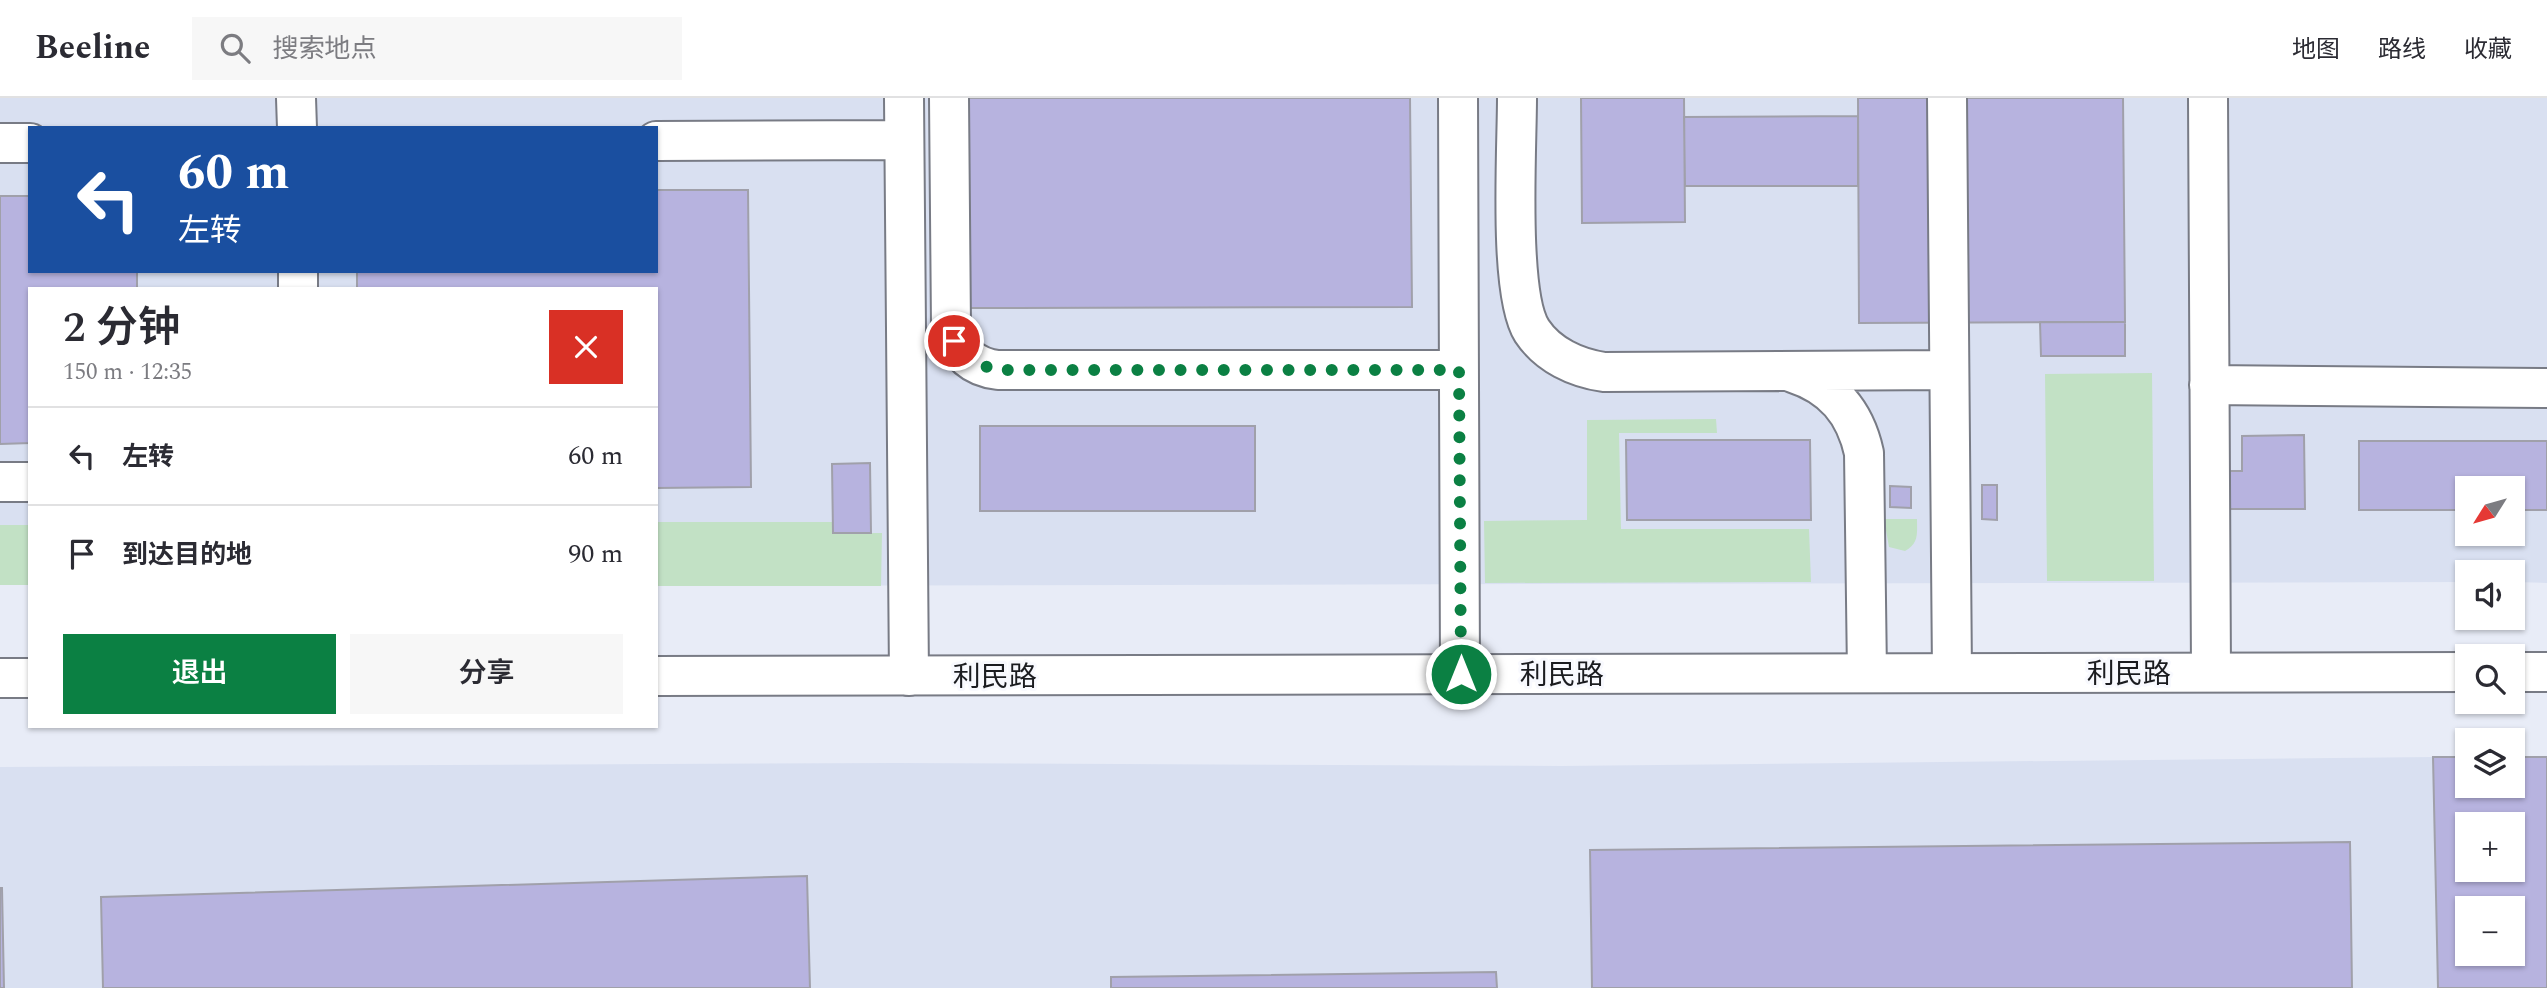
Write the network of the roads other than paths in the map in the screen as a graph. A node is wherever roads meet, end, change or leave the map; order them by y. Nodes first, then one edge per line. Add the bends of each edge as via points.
1 (296, 98) edge
2 (904, 98) edge
3 (949, 98) edge
4 (1458, 98) edge
5 (1517, 98) edge
6 (1947, 98) edge
7 (2208, 98) edge
8 (297, 126) edge
9 (904, 140) junction
10 (658, 141) edge
11 (0, 143) edge
12 (28, 143) edge
13 (1459, 370) junction
14 (1949, 370) junction
15 (1786, 371) junction
16 (2209, 385) junction
17 (2547, 388) edge
18 (0, 482) edge
19 (28, 482) edge
20 (2547, 671) edge
21 (2211, 672) junction
22 (2455, 672) edge
23 (2525, 672) edge
24 (1867, 673) junction
25 (1952, 673) junction
26 (1461, 674) junction
27 (658, 676) edge
28 (909, 676) junction
29 (0, 678) edge
30 (28, 678) edge

1 - 8 main road
2 - 9 main road
3 - 13 main road via 951,328 954,341 973,363 998,370
4 - 13 main road
5 - 15 main road via 1518,293 1532,332 1562,358 1588,369
6 - 14 main road
7 - 16 main road
9 - 10 main road
9 - 28 main road
11 - 12 main road
13 - 26 main road
14 - 15 main road
14 - 25 main road
15 - 24 main road via 1821,384 1837,398 1860,432
16 - 17 main road
16 - 21 main road
18 - 19 main road
20 - 23 main road
21 - 22 main road, 利民路
21 - 25 main road, 利民路
24 - 25 main road, 利民路
24 - 26 main road, 利民路
26 - 28 main road, 利民路
27 - 28 main road, 利民路
29 - 30 main road

